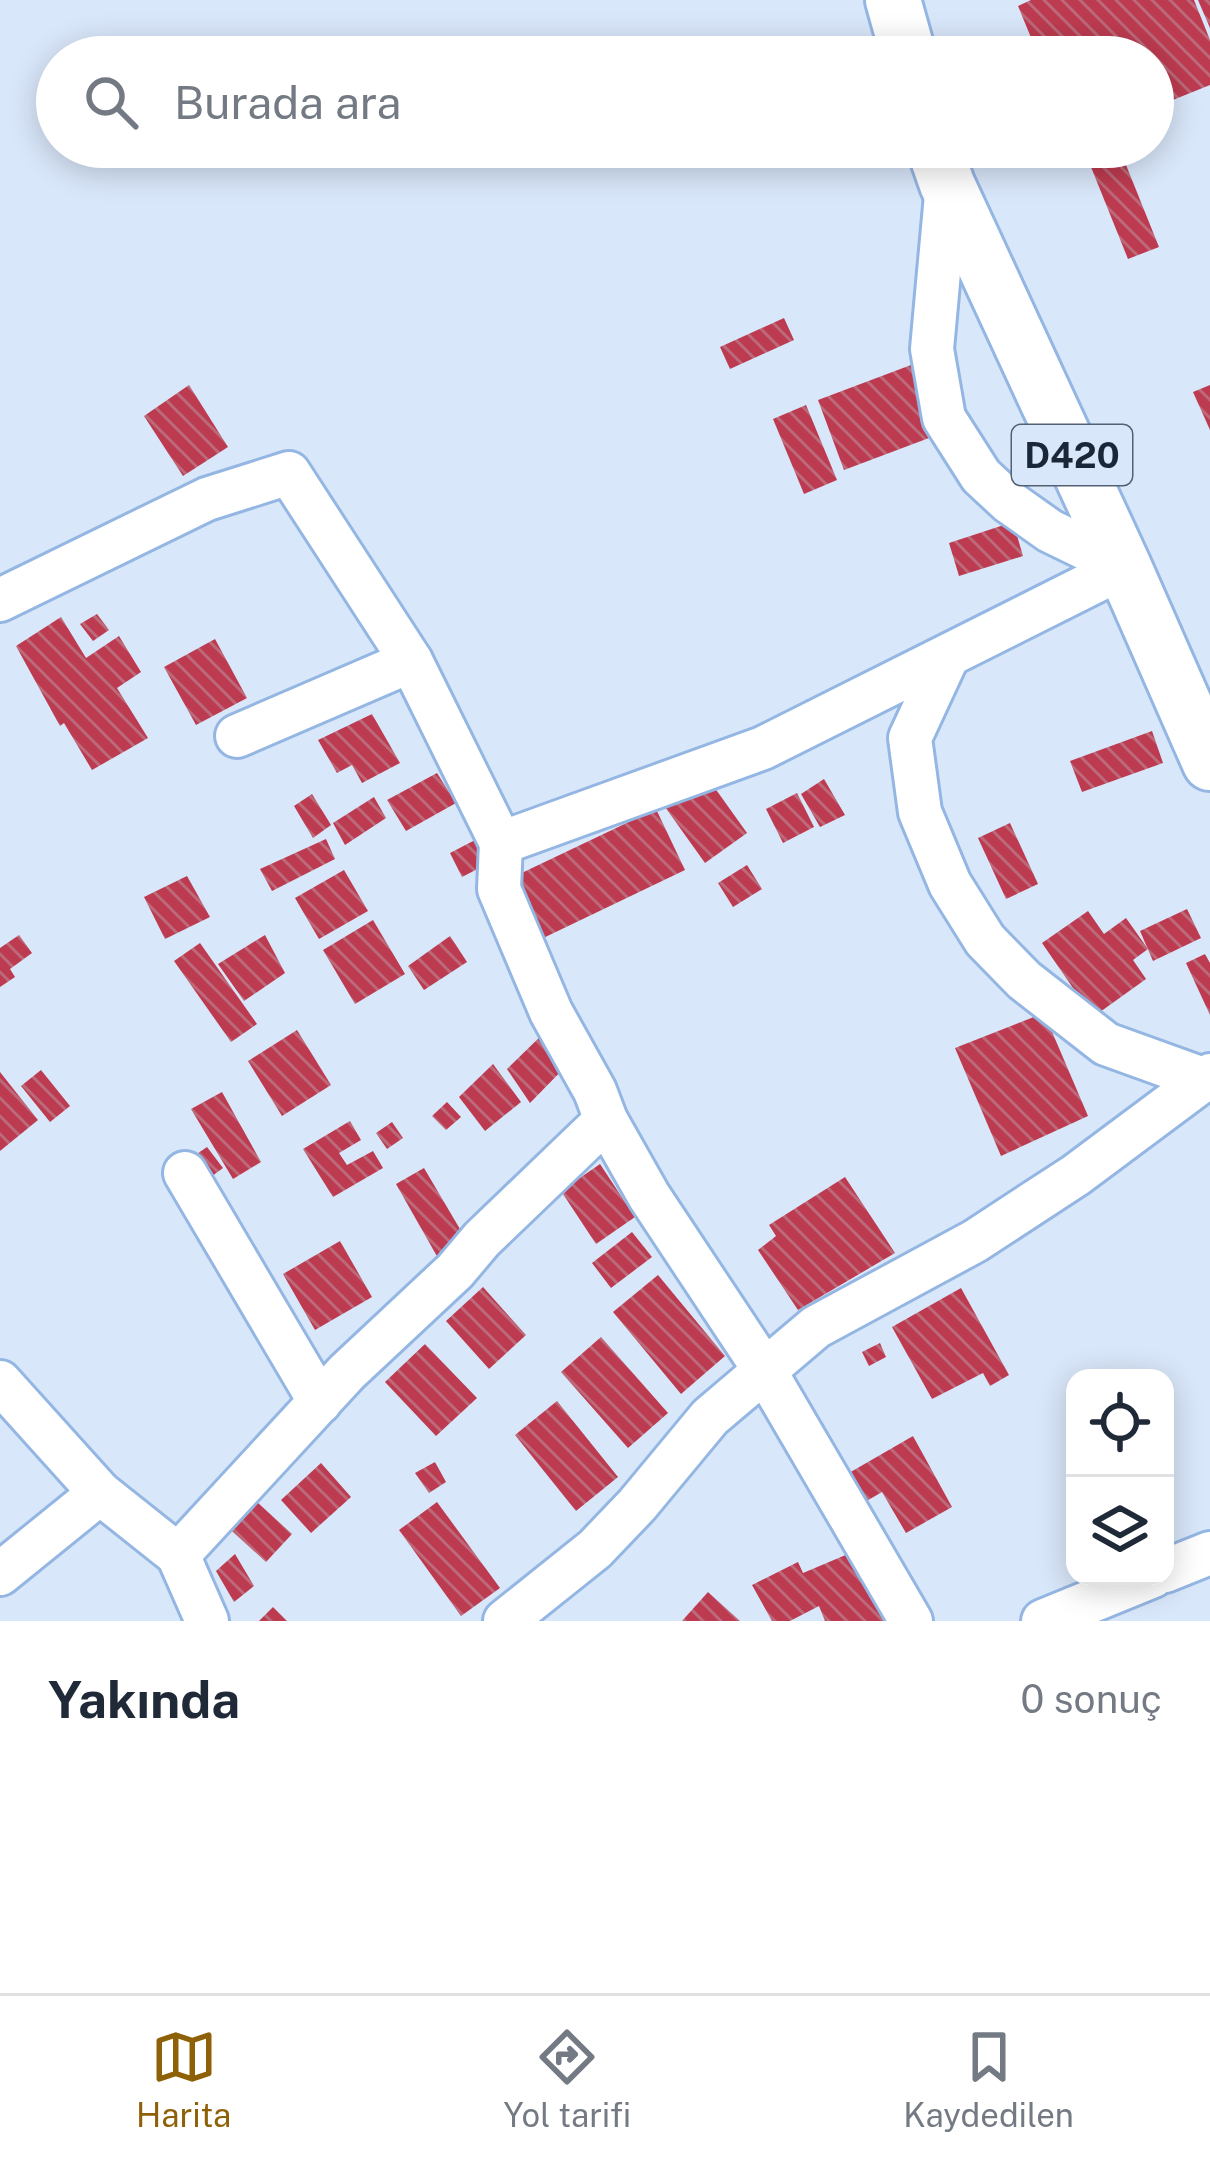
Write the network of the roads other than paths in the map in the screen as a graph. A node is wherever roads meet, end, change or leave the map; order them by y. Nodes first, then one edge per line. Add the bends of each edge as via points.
1 (893, 0) edge
2 (903, 36) edge
3 (941, 168) edge
4 (942, 168) edge
5 (1124, 567) junction
6 (0, 600) edge
7 (948, 656) junction
8 (411, 661) junction
9 (237, 736) dead end
10 (1210, 763) edge
11 (501, 843) junction
12 (1206, 1077) edge
13 (606, 1120) junction
14 (184, 1173) dead end
15 (765, 1371) junction
16 (0, 1382) edge
17 (320, 1402) junction
18 (100, 1492) junction
19 (1210, 1553) edge
20 (178, 1555) junction
21 (1174, 1567) edge
22 (0, 1574) edge
23 (1131, 1585) edge
24 (207, 1621) edge
25 (505, 1621) edge
26 (911, 1621) edge
27 (1043, 1621) edge

1 - 2 main road
3 - 5 street via 932,349 944,418 981,476 1009,502
4 - 5 main road, D420
5 - 7 street
5 - 10 main road, D420
6 - 8 street via 208,499 289,473
7 - 11 street via 763,748
7 - 12 street via 910,738 920,812 950,884 1011,967 1106,1044
8 - 9 street
8 - 11 street
11 - 13 street via 499,889
12 - 15 street via 1076,1175 976,1241 816,1327
13 - 15 street
13 - 17 street
14 - 17 street
15 - 25 street via 710,1418 595,1549
15 - 26 street
16 - 18 street
17 - 20 street
18 - 20 street
18 - 22 street
19 - 21 street
20 - 24 street
23 - 27 street

